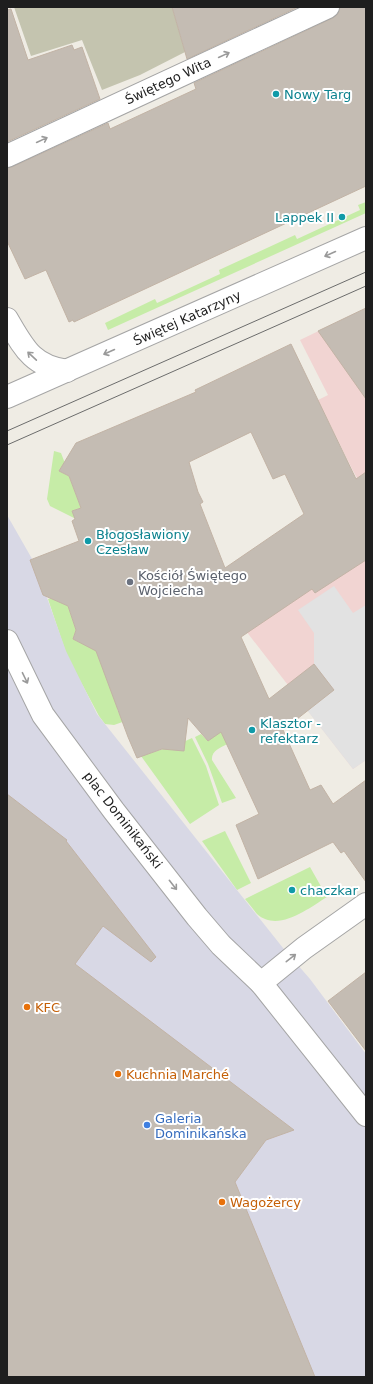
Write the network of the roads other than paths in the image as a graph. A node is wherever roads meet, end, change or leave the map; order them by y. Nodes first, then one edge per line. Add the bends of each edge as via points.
1 (328, 7) edge
2 (7, 156) edge
3 (366, 238) edge
4 (7, 320) edge
5 (67, 371) junction
6 (7, 396) edge
7 (7, 641) edge
8 (366, 904) edge
9 (261, 983) junction
10 (366, 1115) edge

2 -> 1 street, Świętego Wita
3 -> 5 street, Świętej Katarzyny
5 -> 4 street via 54,369 33,357
5 - 6 street, Świętej Katarzyny
7 -> 9 street, plac Dominikański via 44,715 114,811 197,917 221,945
9 -> 8 street via 304,948
9 - 10 street, plac Dominikański

